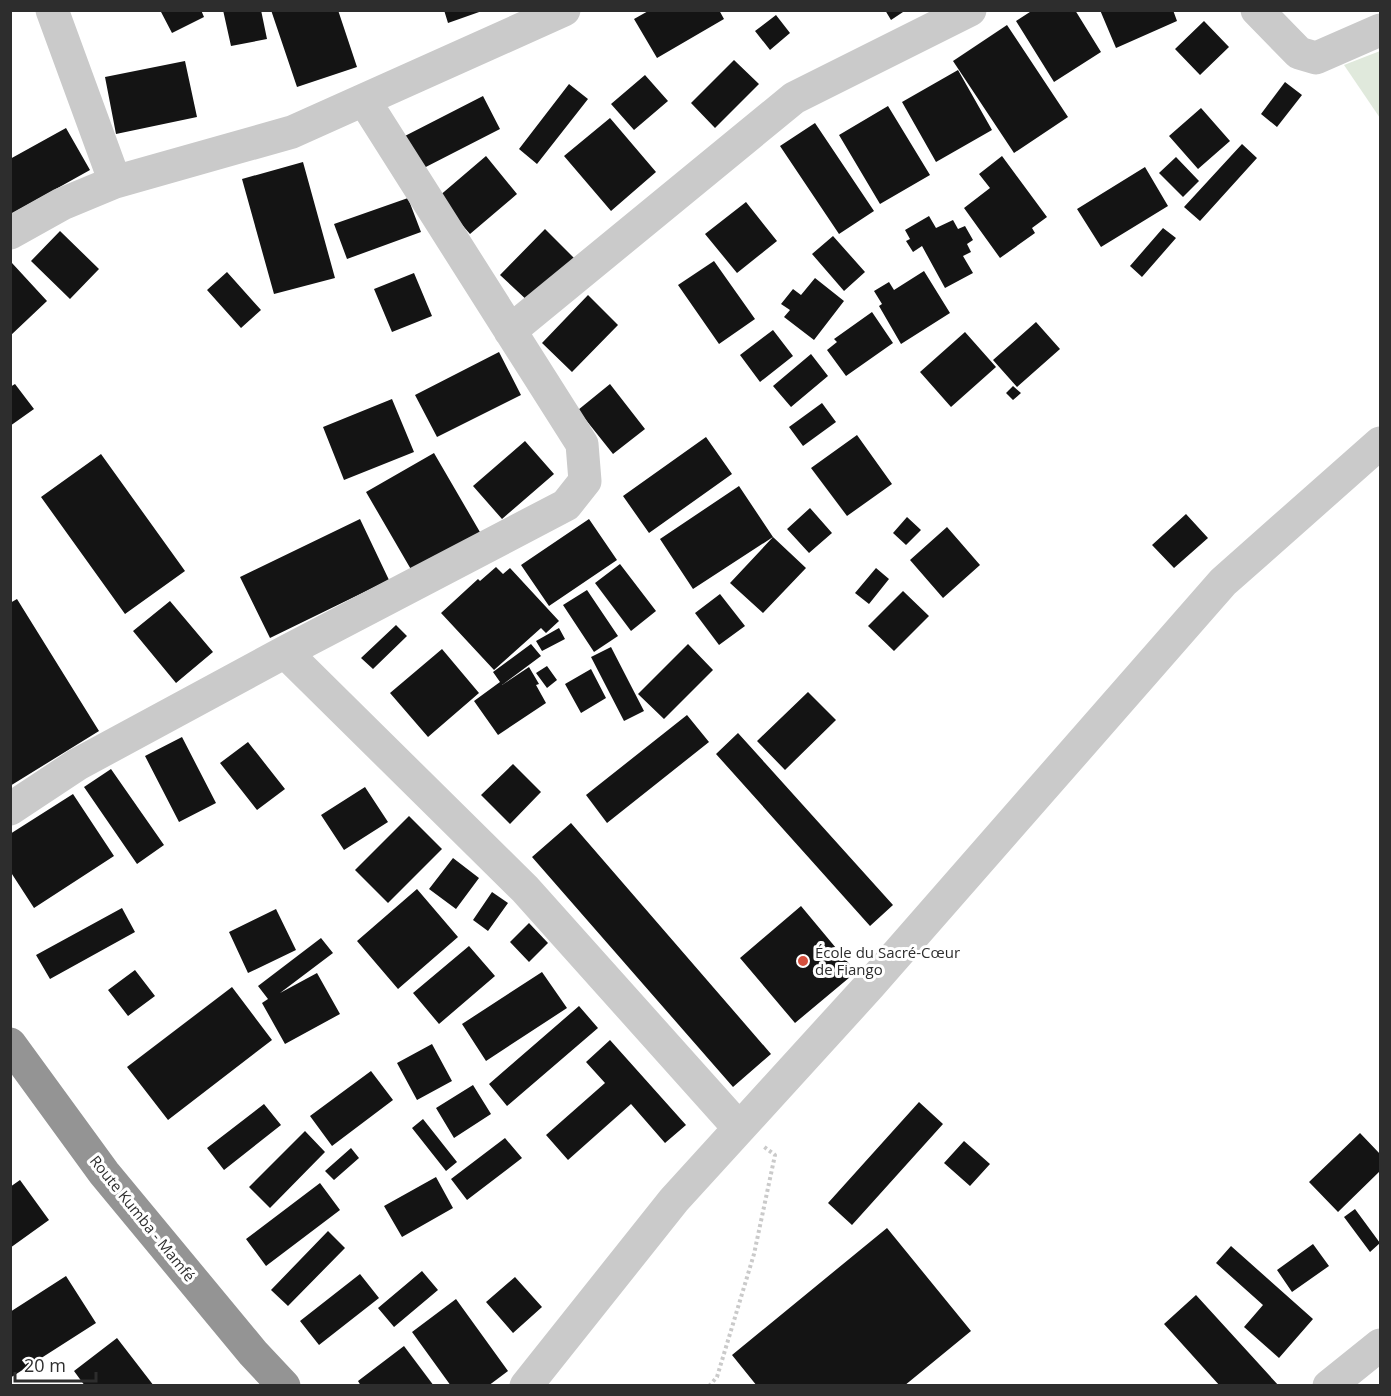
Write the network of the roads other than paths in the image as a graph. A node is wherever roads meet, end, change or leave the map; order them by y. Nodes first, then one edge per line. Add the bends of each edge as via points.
1 (52, 10) edge
2 (564, 10) edge
3 (970, 10) edge
4 (1257, 10) edge
5 (1380, 30) edge
6 (364, 100) junction
7 (115, 182) junction
8 (10, 233) edge
9 (510, 331) junction
10 (1380, 443) edge
11 (285, 652) junction
12 (10, 809) edge
13 (10, 1044) edge
14 (739, 1128) junction
15 (1380, 1345) edge
16 (284, 1386) edge
17 (526, 1386) edge
18 (1329, 1386) edge

1 - 7 street
2 - 6 street
3 - 9 street via 794,98
4 - 5 street via 1299,52 1316,58
6 - 7 street via 292,132
6 - 9 street
7 - 8 street via 62,204
9 - 11 street via 582,444 585,481 566,505
10 - 14 street via 1223,582 870,985
11 - 12 street via 78,764
11 - 14 street via 525,889
13 - 16 highway, Route Kumba - Mamfé via 104,1173
14 - 17 street via 674,1200
15 - 18 street

